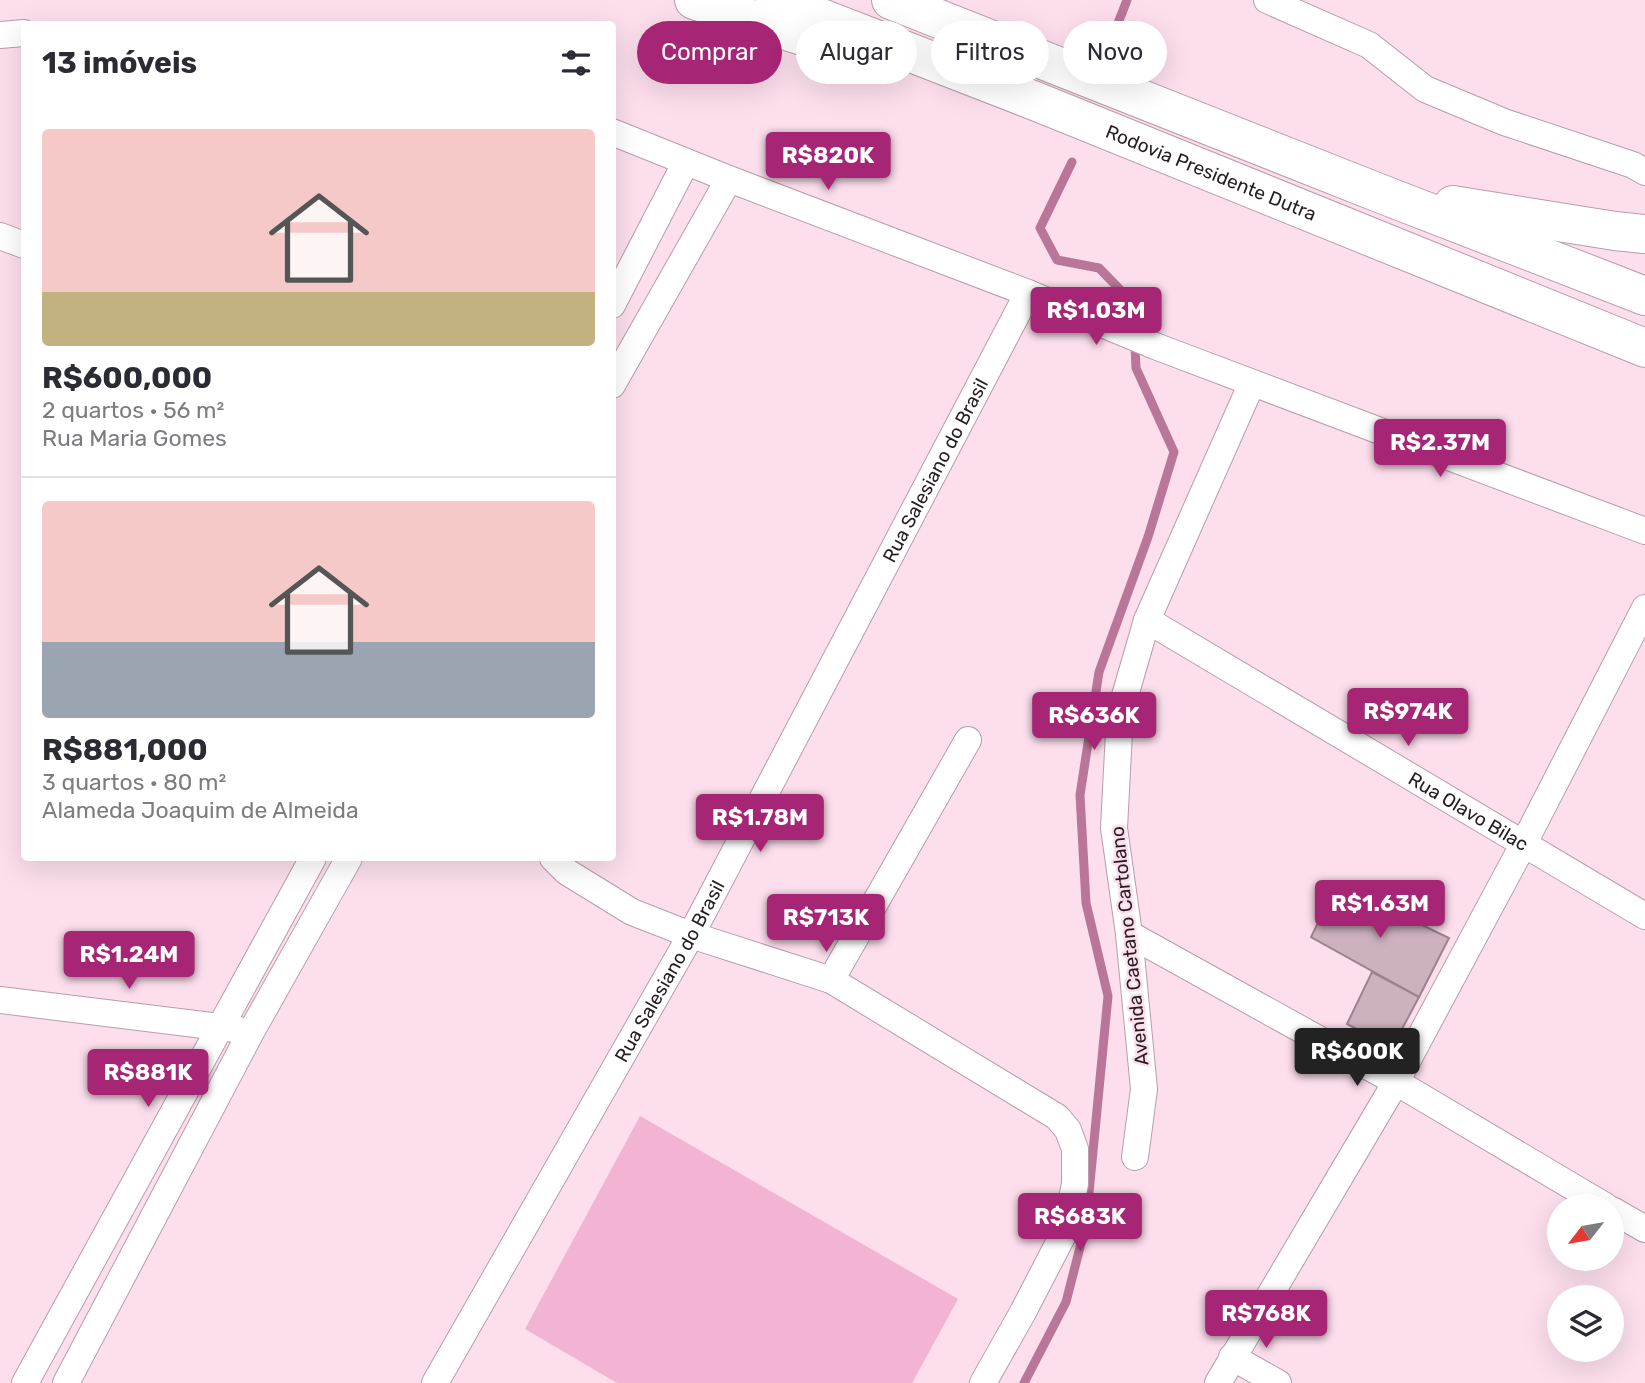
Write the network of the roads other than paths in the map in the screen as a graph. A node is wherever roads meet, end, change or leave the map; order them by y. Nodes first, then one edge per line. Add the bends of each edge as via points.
1 (694, 0) edge
2 (775, 0) edge
3 (891, 0) edge
4 (1267, 0) edge
5 (21, 33) edge
6 (0, 36) edge
7 (1040, 103) junction
8 (616, 134) edge
9 (686, 162) junction
10 (1645, 172) edge
11 (729, 179) junction
12 (1379, 194) junction
13 (1645, 234) edge
14 (0, 236) edge
15 (21, 244) edge
16 (1028, 293) junction
17 (1645, 296) edge
18 (616, 297) edge
19 (1645, 348) edge
20 (616, 379) edge
21 (1252, 383) junction
22 (1645, 531) edge
23 (1645, 608) edge
24 (1147, 620) junction
25 (968, 740) dead end
26 (1523, 845) junction
27 (311, 861) edge
28 (347, 861) edge
29 (556, 861) edge
30 (1645, 916) edge
31 (1129, 934) junction
32 (691, 935) junction
33 (831, 980) junction
34 (0, 1000) edge
35 (220, 1026) junction
36 (251, 1032) junction
37 (1396, 1082) junction
38 (1135, 1157) dead end
39 (1585, 1194) edge
40 (1624, 1217) edge
41 (1645, 1229) edge
42 (1232, 1357) junction
43 (26, 1383) edge
44 (66, 1383) edge
45 (436, 1383) edge
46 (983, 1383) edge
47 (1218, 1383) edge
48 (1278, 1383) edge

1 - 7 highway via 839,48
2 - 7 highway, Rodovia Presidente Dutra
3 - 12 highway
4 - 10 street via 1369,45 1425,89
5 - 6 street
7 - 19 highway, Rodovia Presidente Dutra
8 - 9 street
9 - 11 street
9 - 18 street
11 - 16 street
11 - 20 street
12 - 13 highway
12 - 17 highway
14 - 15 street
16 - 21 street
16 - 32 street, Rua Salesiano do Brasil
21 - 22 street
21 - 24 street, Avenida Caetano Cartolano
23 - 26 street
24 - 26 street, Rua Olavo Bilac
24 - 31 street, Avenida Caetano Cartolano via 1120,713 1114,828
25 - 33 street
26 - 30 street, Rua Olavo Bilac
26 - 37 street
27 - 35 street
28 - 36 street
29 - 32 street via 632,912
31 - 37 street
31 - 38 street, Avenida Caetano Cartolano via 1144,1089
32 - 33 street
32 - 45 street, Rua Salesiano do Brasil
33 - 46 street via 1057,1118 1068,1130 1075,1149 1075,1184 1065,1231
34 - 35 street
35 - 36 street
35 - 43 street
36 - 44 street
37 - 39 street
37 - 42 street
40 - 41 street
42 - 47 street
42 - 48 street

